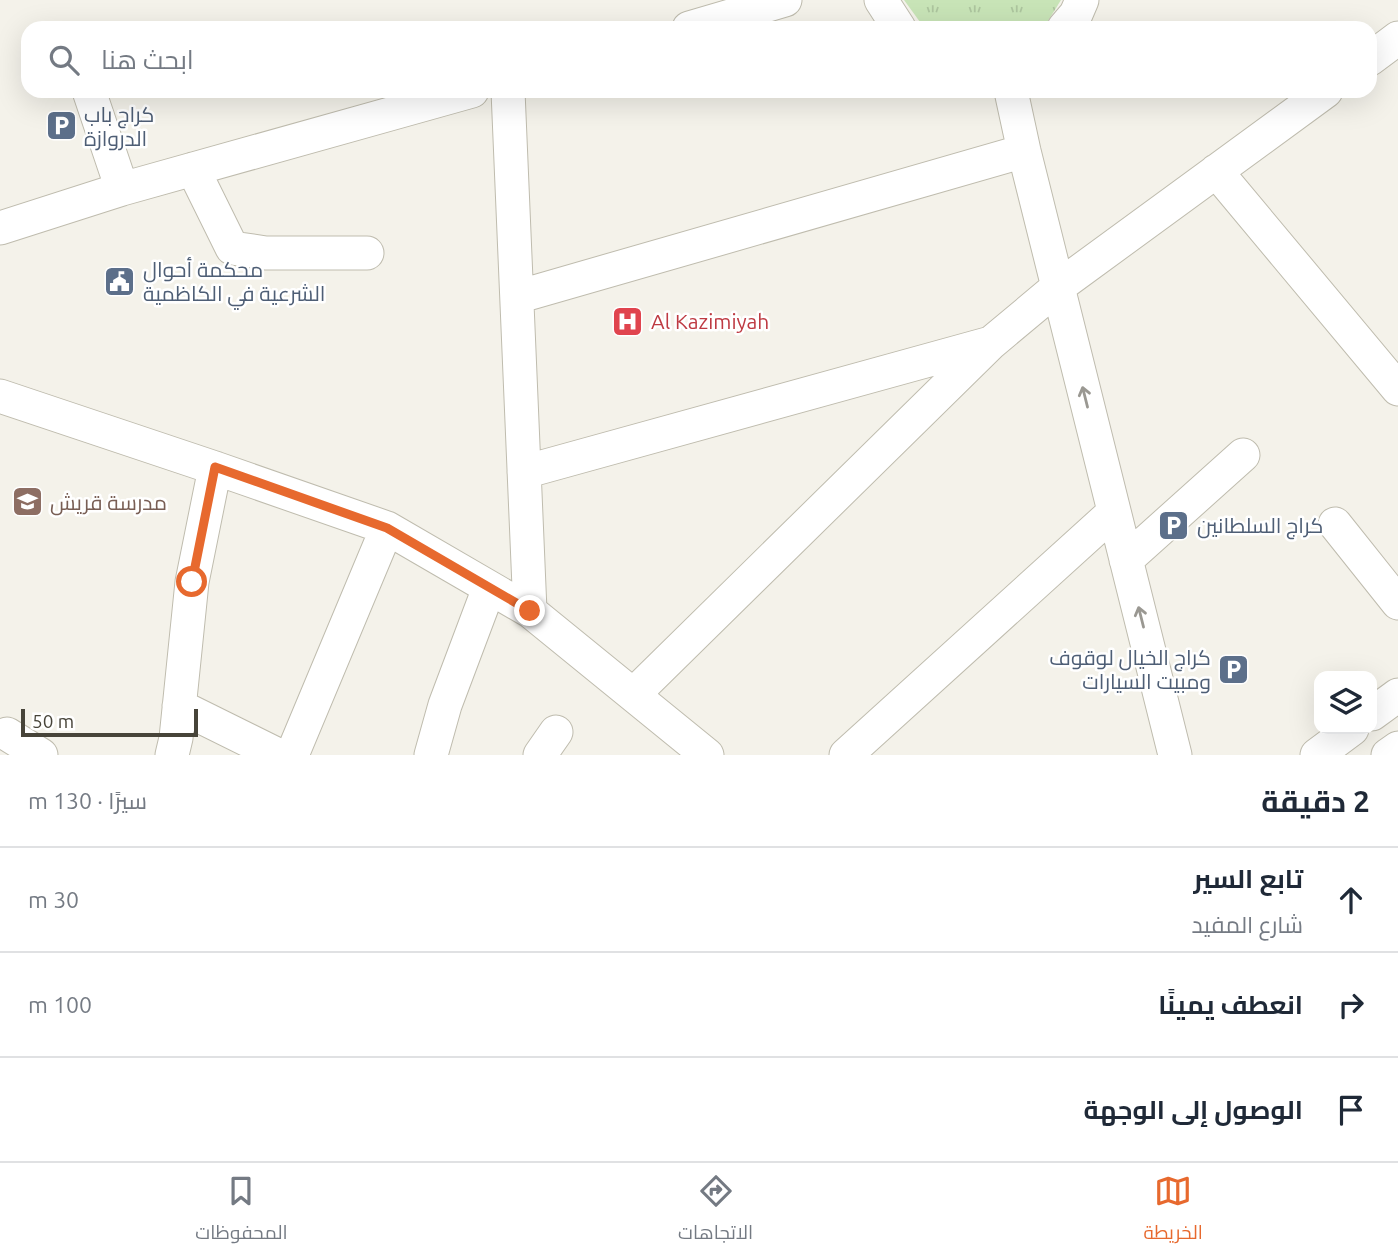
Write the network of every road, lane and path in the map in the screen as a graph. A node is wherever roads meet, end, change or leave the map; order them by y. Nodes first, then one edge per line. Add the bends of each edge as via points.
1 (785, 0) edge
2 (881, 0) edge
3 (1082, 0) edge
4 (713, 21) edge
5 (894, 21) edge
6 (1070, 21) edge
7 (1398, 38) edge
8 (1377, 54) edge
9 (91, 98) edge
10 (447, 98) edge
11 (508, 98) edge
12 (1013, 98) edge
13 (1316, 98) edge
14 (1024, 151) junction
15 (193, 169) junction
16 (1216, 171) junction
17 (122, 189) junction
18 (0, 228) edge
19 (367, 253) dead end
20 (1058, 287) junction
21 (517, 298) junction
22 (991, 343) junction
23 (1398, 389) edge
24 (0, 396) edge
25 (1243, 455) dead end
26 (215, 467) junction
27 (524, 472) junction
28 (1114, 512) junction
29 (1335, 524) dead end
30 (387, 528) junction
31 (1126, 560) junction
32 (489, 588) junction
33 (1398, 603) edge
34 (530, 611) junction
35 (634, 694) junction
36 (1398, 695) edge
37 (179, 706) junction
38 (1377, 710) edge
39 (8, 734) dead end
40 (1345, 734) edge
41 (1398, 748) edge
42 (1172, 749) edge
43 (41, 755) edge
44 (172, 755) edge
45 (278, 755) edge
46 (292, 755) edge
47 (430, 755) edge
48 (707, 755) edge
49 (846, 755) edge
50 (1317, 755) edge
51 (1388, 755) edge

1 - 4 street
2 - 5 street
3 - 6 street
7 - 8 street
9 - 17 street
10 - 15 street
11 - 21 street
12 - 14 street
13 - 16 street
14 - 20 street
14 - 21 street
15 - 17 street
15 - 19 street via 232,248 266,253
16 - 20 street
16 - 23 street
17 - 18 street
20 - 22 street
28 -> 20 street
21 - 27 street
22 - 27 street
22 - 35 street
24 - 26 street
25 - 31 street
26 - 30 street
26 - 37 street via 192,582
27 - 34 street
28 - 31 street
28 - 49 street
29 - 33 street
30 - 32 street
30 - 46 street
42 -> 31 street
32 - 34 street
32 - 47 street
34 - 35 street
35 - 48 street
36 - 38 street
37 - 44 street
37 - 45 street
39 - 43 street
40 - 50 street
41 - 51 street

